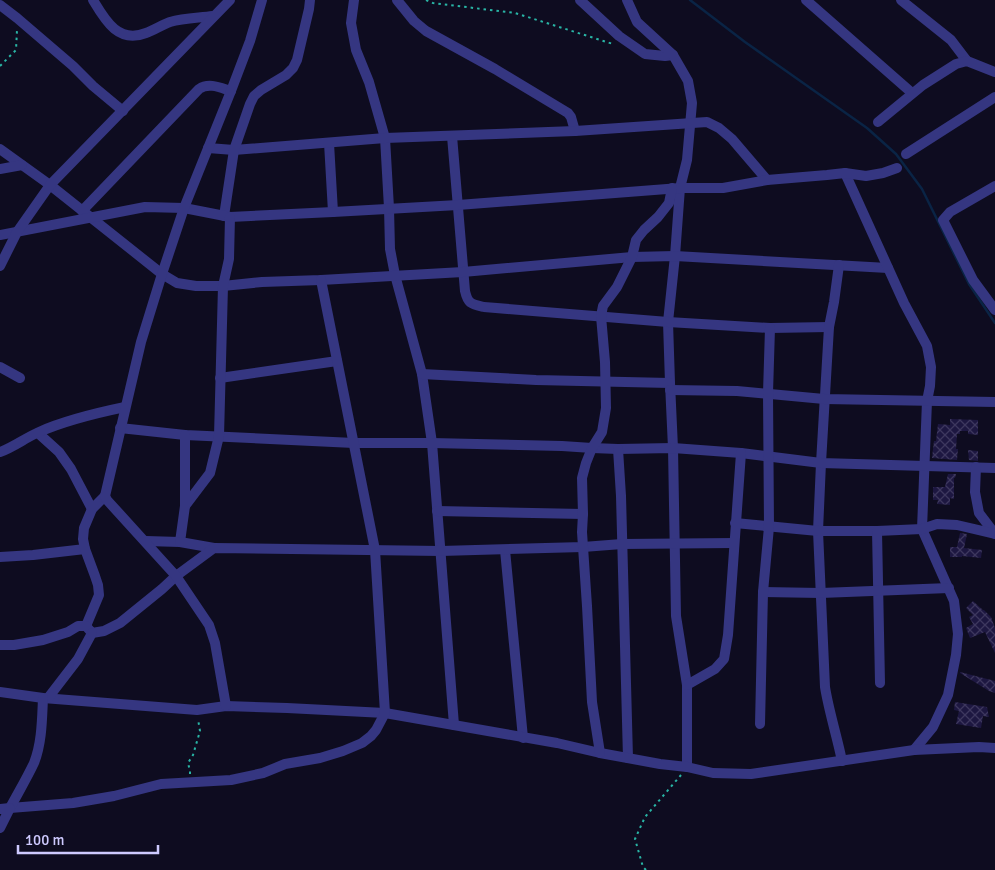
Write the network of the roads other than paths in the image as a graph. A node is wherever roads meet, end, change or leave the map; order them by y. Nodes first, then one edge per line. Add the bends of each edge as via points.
1 (93, 0) edge
2 (230, 0) edge
3 (262, 0) edge
4 (310, 0) edge
5 (354, 0) edge
6 (397, 0) edge
7 (580, 0) edge
8 (627, 0) edge
9 (806, 0) edge
10 (901, 0) edge
11 (0, 6) edge
12 (213, 16) junction
13 (673, 55) junction
14 (967, 61) junction
15 (995, 72) edge
16 (232, 92) junction
17 (912, 93) junction
18 (995, 97) edge
19 (123, 110) junction
20 (690, 122) junction
21 (878, 122) dead end
22 (575, 131) junction
23 (452, 136) junction
24 (385, 138) junction
25 (329, 144) junction
26 (208, 148) junction
27 (0, 149) edge
28 (234, 150) junction
29 (906, 154) dead end
30 (22, 165) junction
31 (897, 168) dead end
32 (0, 169) edge
33 (845, 173) junction
34 (767, 180) junction
35 (50, 185) junction
36 (995, 186) edge
37 (676, 188) junction
38 (458, 205) junction
39 (184, 208) junction
40 (389, 208) junction
41 (82, 211) junction
42 (333, 212) junction
43 (227, 216) junction
44 (91, 218) junction
45 (17, 232) junction
46 (0, 235) edge
47 (675, 256) junction
48 (632, 257) junction
49 (839, 265) junction
50 (0, 266) edge
51 (888, 268) junction
52 (463, 272) junction
53 (162, 274) junction
54 (396, 275) junction
55 (321, 280) junction
56 (223, 286) junction
57 (995, 310) edge
58 (601, 316) junction
59 (668, 322) junction
60 (829, 327) junction
61 (770, 328) junction
62 (337, 361) junction
63 (0, 367) edge
64 (422, 374) junction
65 (20, 378) dead end
66 (220, 378) junction
67 (606, 382) junction
68 (670, 387) junction
69 (768, 393) junction
70 (824, 399) junction
71 (927, 401) junction
72 (995, 402) edge
73 (125, 407) junction
74 (120, 428) junction
75 (38, 433) junction
76 (185, 434) junction
77 (219, 436) junction
78 (354, 443) junction
79 (432, 443) junction
80 (592, 448) junction
81 (673, 448) junction
82 (618, 449) junction
83 (0, 452) edge
84 (741, 453) junction
85 (770, 456) junction
86 (820, 463) junction
87 (925, 465) junction
88 (976, 467) junction
89 (995, 468) edge
90 (105, 496) junction
91 (185, 506) junction
92 (92, 509) junction
93 (438, 511) junction
94 (583, 514) junction
95 (736, 523) junction
96 (769, 527) junction
97 (922, 528) junction
98 (818, 531) junction
99 (877, 531) junction
100 (995, 534) edge
101 (146, 541) junction
102 (180, 542) junction
103 (734, 543) junction
104 (622, 544) junction
105 (675, 544) junction
106 (583, 547) junction
107 (214, 548) junction
108 (85, 550) junction
109 (375, 550) junction
110 (505, 550) junction
111 (441, 551) junction
112 (0, 557) edge
113 (176, 576) junction
114 (948, 588) junction
115 (878, 591) junction
116 (763, 592) junction
117 (821, 594) junction
118 (89, 630) junction
119 (0, 645) edge
120 (880, 683) dead end
121 (687, 685) junction
122 (0, 692) edge
123 (46, 698) junction
124 (226, 706) junction
125 (385, 713) junction
126 (760, 724) dead end
127 (454, 725) junction
128 (523, 738) junction
129 (995, 748) edge
130 (914, 750) junction
131 (600, 752) junction
132 (628, 758) junction
133 (842, 761) junction
134 (687, 767) junction
135 (5, 809) edge
136 (0, 828) edge

1 - 12 street via 110,25 122,35 133,37 170,22
2 - 12 street
3 - 16 street
4 - 28 street via 293,68 254,96
5 - 24 street via 351,23 356,50
6 - 22 street via 426,31 568,113
7 - 13 street via 619,36 645,54
8 - 13 street via 637,22
9 - 17 street
10 - 14 street via 951,40
11 - 19 street
12 - 19 street
13 - 20 street via 688,81 692,103
14 - 15 street
14 - 17 street via 956,64
16 - 26 street
16 - 41 street via 205,85 199,89
17 - 21 street
18 - 29 street
19 - 35 street
20 - 22 street
20 - 34 street via 706,122 719,128
20 - 37 street via 687,160
22 - 23 street
23 - 24 street
23 - 38 street
24 - 25 street
24 - 40 street
25 - 28 street
25 - 42 street
26 - 28 street
26 - 39 street
27 - 30 street
28 - 43 street
30 - 32 street
30 - 35 street
31 - 33 street via 866,176
33 - 34 street
33 - 51 street
34 - 37 street via 723,188
35 - 41 street
35 - 45 street
36 - 57 street via 942,220 973,280
37 - 38 street
37 - 47 street
37 - 48 street via 669,203 636,240
38 - 40 street
38 - 52 street
39 - 43 street
39 - 44 street via 145,207
39 - 53 street
40 - 42 street
40 - 54 street via 390,249
41 - 44 street
42 - 43 street
43 - 56 street via 229,259
44 - 45 street
44 - 53 street
45 - 46 street
45 - 50 street
47 - 48 street
47 - 49 street
47 - 59 street
48 - 52 street
48 - 58 street via 603,306
49 - 51 street
49 - 60 street
51 - 71 street via 927,346 931,366
52 - 54 street
52 - 58 street via 467,299 472,304
53 - 56 street via 177,283
53 - 73 street
54 - 55 street
54 - 64 street
55 - 56 street
55 - 62 street
56 - 66 street
58 - 59 street
58 - 67 street
59 - 61 street
59 - 68 street
60 - 61 street
60 - 70 street
61 - 69 street
62 - 66 street
62 - 78 street
63 - 65 street
64 - 67 street
64 - 79 street
66 - 77 street
67 - 68 street
67 - 80 street via 602,432
68 - 69 street
68 - 81 street
69 - 70 street
69 - 85 street
70 - 71 street
70 - 86 street
71 - 72 street
71 - 87 street
73 - 74 street
73 - 75 street via 66,422
74 - 76 street
74 - 90 street
75 - 83 street
75 - 92 street via 65,460
76 - 77 street
76 - 91 street
77 - 78 street
77 - 91 street via 210,473
78 - 79 street
78 - 109 street
79 - 80 street
79 - 93 street
80 - 82 street
80 - 94 street via 582,478
81 - 82 street
81 - 84 street
81 - 105 street
82 - 104 street
84 - 85 street
84 - 95 street
85 - 86 street
85 - 96 street
86 - 87 street
86 - 98 street
87 - 88 street
87 - 97 street
88 - 89 street
88 - 100 street via 975,492 979,513
90 - 92 street
90 - 101 street
91 - 102 street
92 - 108 street via 84,528
93 - 94 street
93 - 111 street
94 - 106 street
95 - 96 street
95 - 103 street
96 - 98 street
96 - 116 street
97 - 99 street
97 - 100 street via 957,524
97 - 114 street
98 - 99 street
98 - 117 street
99 - 115 street
101 - 102 street
101 - 113 street
102 - 107 street
103 - 105 street
103 - 121 street via 724,659 715,669
104 - 105 street
104 - 106 street
104 - 132 street
105 - 121 street via 676,616
106 - 110 street
106 - 131 street via 592,702
107 - 109 street
107 - 113 street
108 - 112 street
108 - 118 street via 99,594
109 - 111 street
109 - 125 street
110 - 111 street
110 - 128 street
111 - 127 street
113 - 118 street via 120,623 104,631
113 - 124 street via 209,625
114 - 115 street
114 - 130 street via 954,601 958,634 952,681 933,727
115 - 117 street
115 - 120 street
116 - 117 street
116 - 126 street
117 - 133 street via 825,687
118 - 119 street via 78,626 43,640
118 - 123 street via 78,659
121 - 134 street
122 - 123 street
123 - 124 street via 197,710
123 - 135 street via 34,762
124 - 125 street
125 - 127 street
125 - 135 street via 376,730 362,743 263,773 231,780 161,784 73,803
127 - 128 street
128 - 131 street
129 - 130 street
130 - 133 street
131 - 132 street
132 - 134 street
133 - 134 street via 751,774 713,773
135 - 136 street

